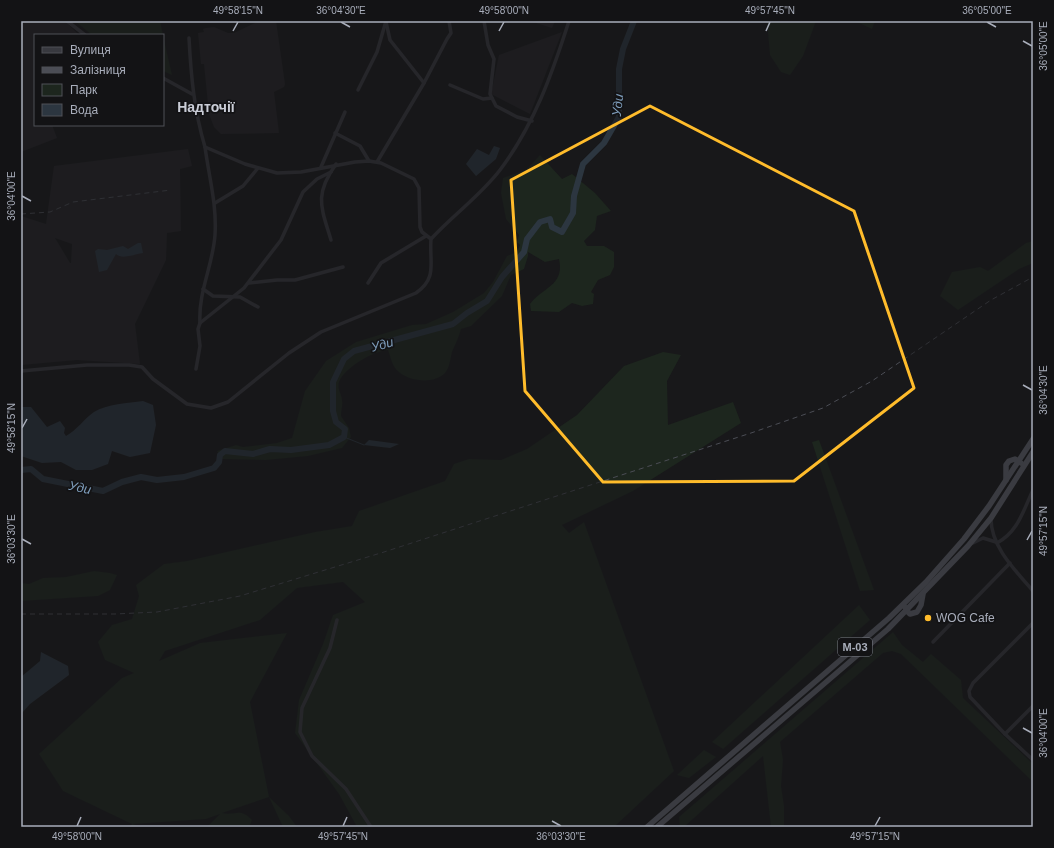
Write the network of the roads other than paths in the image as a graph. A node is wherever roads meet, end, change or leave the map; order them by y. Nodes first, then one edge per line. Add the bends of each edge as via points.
1 (67, 21) edge
2 (386, 21) edge
3 (448, 21) edge
4 (484, 21) edge
5 (569, 21) edge
6 (85, 34) edge
7 (189, 38) dead end
8 (164, 79) edge
9 (424, 83) junction
10 (450, 85) dead end
11 (358, 90) dead end
12 (192, 94) junction
13 (492, 98) junction
14 (345, 112) dead end
15 (532, 121) junction
16 (335, 132) junction
17 (205, 147) junction
18 (370, 161) junction
19 (377, 162) junction
20 (336, 164) junction
21 (321, 167) junction
22 (258, 168) junction
23 (330, 172) junction
24 (214, 204) junction
25 (426, 236) junction
26 (431, 239) junction
27 (331, 240) dead end
28 (342, 267) dead end
29 (249, 283) junction
30 (368, 283) dead end
31 (203, 289) junction
32 (234, 296) junction
33 (258, 307) dead end
34 (200, 323) junction
35 (196, 369) dead end
36 (21, 371) edge
37 (1033, 439) edge
38 (1033, 452) edge
39 (1019, 461) junction
40 (1024, 467) junction
41 (1033, 490) edge
42 (991, 518) junction
43 (997, 543) junction
44 (968, 546) junction
45 (1010, 563) junction
46 (1033, 591) edge
47 (923, 593) junction
48 (907, 600) junction
49 (906, 610) junction
50 (338, 620) dead end
51 (1033, 623) edge
52 (933, 642) dead end
53 (1033, 706) edge
54 (1005, 734) junction
55 (1033, 760) edge
56 (371, 827) edge
57 (647, 827) edge
58 (657, 827) edge

1 - 6 street
2 - 9 street via 390,40
2 - 11 street via 372,62
3 - 9 street via 451,33
4 - 13 street via 488,45 494,59 490,94
5 - 15 street
7 - 12 street
8 - 12 street
9 - 19 street
10 - 13 street via 483,99
12 - 17 street
13 - 15 street via 496,106 517,117
14 - 16 street
15 - 26 street via 500,170 484,189
16 - 18 street via 360,146
16 - 21 street
17 - 22 street
17 - 24 street
18 - 19 street
18 - 20 street
19 - 25 street via 414,179 419,188 420,227
20 - 21 street
20 - 23 street
21 - 22 street via 301,172 277,173
22 - 24 street via 243,186
23 - 27 street via 320,199
23 - 29 street via 317,178 302,192 281,240
24 - 31 street via 215,236
25 - 26 street
25 - 30 street via 381,263
26 - 36 street via 430,279 422,289 397,302 321,332 220,407 204,408 187,404 153,379 142,367 87,365
28 - 29 street via 295,280
29 - 32 street
31 - 32 street via 213,296
31 - 34 street via 199,306
32 - 33 street
32 - 34 street
34 - 35 street
37 - 39 highway, М-03
38 - 40 highway, М-03
39 - 40 highway
39 - 48 highway, М-03 via 964,539
40 - 42 highway, М-03
41 - 43 street via 1017,527 1007,538
42 - 43 street
42 - 44 highway, М-03
43 - 44 street via 983,538
43 - 45 street
44 - 47 highway, М-03
45 - 46 street
45 - 52 street
47 - 49 highway, М-03
47 - 49 highway via 917,612 910,614
48 - 49 highway
48 - 57 highway, М-03
49 - 58 highway, М-03 via 822,687
50 - 56 street via 330,648 302,708 300,732 312,756 346,789
51 - 54 street via 973,683 969,691 970,697
53 - 54 street
54 - 55 street

